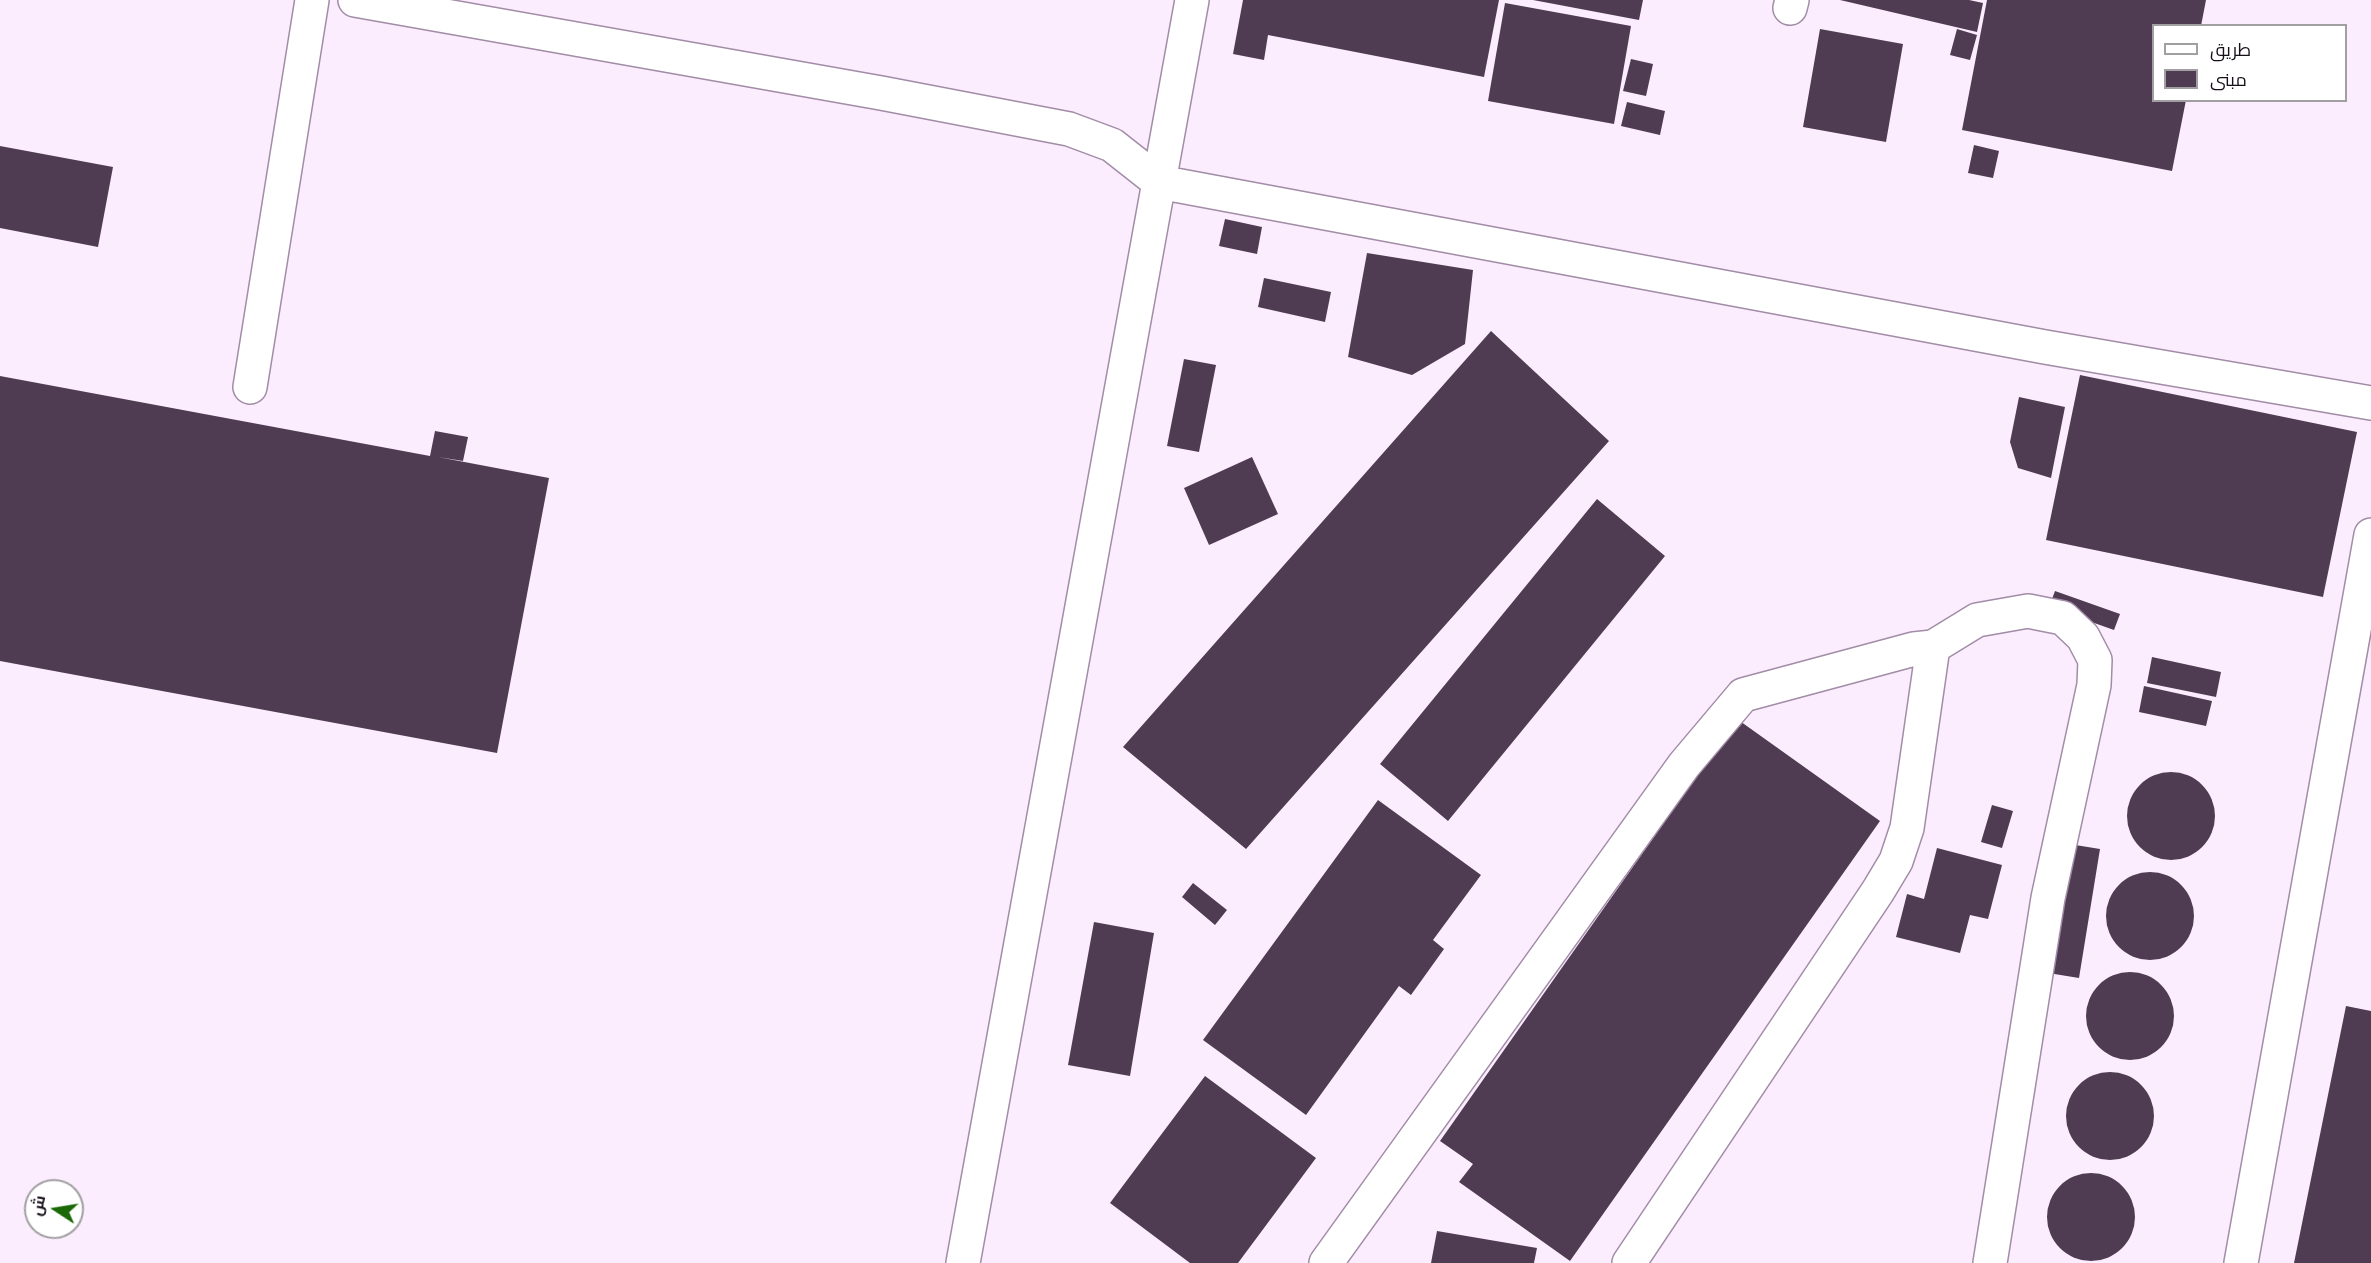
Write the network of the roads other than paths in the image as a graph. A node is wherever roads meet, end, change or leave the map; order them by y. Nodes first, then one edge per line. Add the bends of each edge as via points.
1 (312, 0) edge
2 (360, 0) edge
3 (1192, 0) edge
4 (1159, 182) junction
5 (250, 387) dead end
6 (2371, 403) edge
7 (2371, 535) edge
8 (1934, 647) junction
9 (963, 1263) edge
10 (1326, 1263) edge
11 (1629, 1263) edge
12 (1990, 1263) edge
13 (2241, 1263) edge

1 - 5 lane
2 - 4 lane via 1069,129 1112,145
3 - 4 lane
4 - 6 lane via 2033,345
4 - 9 lane
7 - 13 lane
8 - 10 lane via 1743,695 1684,765
8 - 11 lane via 1907,828 1896,861
8 - 12 lane via 1977,620 2028,611 2063,618 2083,637 2095,660 2094,685 2048,898

